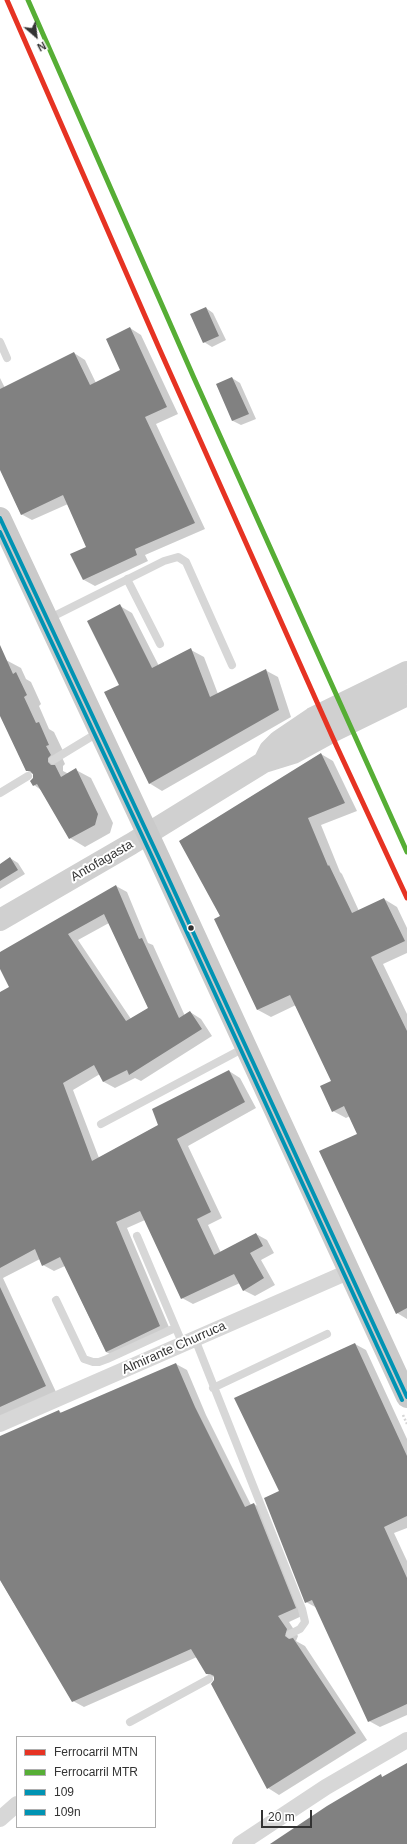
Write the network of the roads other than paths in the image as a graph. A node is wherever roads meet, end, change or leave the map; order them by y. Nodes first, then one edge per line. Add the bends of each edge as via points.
1 (0, 342) edge
2 (7, 358) dead end
3 (0, 518) edge
4 (127, 579) junction
5 (47, 620) junction
6 (160, 644) dead end
7 (232, 665) dead end
8 (407, 672) edge
9 (407, 694) edge
10 (99, 731) junction
11 (53, 760) dead end
12 (264, 762) junction
13 (28, 776) dead end
14 (0, 793) edge
15 (147, 835) junction
16 (0, 920) edge
17 (245, 1047) junction
18 (101, 1124) dead end
19 (137, 1236) dead end
20 (348, 1272) junction
21 (56, 1300) dead end
22 (175, 1328) junction
23 (327, 1334) dead end
24 (189, 1342) junction
25 (213, 1388) junction
26 (407, 1397) edge
27 (0, 1424) edge
28 (290, 1634) dead end
29 (209, 1679) dead end
30 (130, 1722) dead end
31 (407, 1740) edge
32 (16, 1805) edge
33 (0, 1819) edge
34 (240, 1844) edge

1 - 2 lane
3 - 5 main road
4 - 5 lane
4 - 6 lane
4 - 7 lane via 164,561 178,557 186,562
5 - 10 main road
8 - 12 main road, Antofagasta via 303,724 275,745
9 - 12 main road, Antofagasta via 293,753
10 - 11 lane
10 - 15 main road
12 - 15 main road, Antofagasta
13 - 14 lane
15 - 16 main road, Antofagasta
15 - 17 main road
17 - 18 lane
17 - 20 main road
19 - 22 lane
20 - 24 street, Almirante Churruca
20 - 26 main road
21 - 22 lane via 84,1359 93,1362 107,1359
22 - 24 lane
23 - 25 lane
24 - 25 lane
24 - 27 street, Almirante Churruca
25 - 28 lane via 304,1613 305,1622 300,1629
29 - 30 lane
31 - 34 street via 326,1787
32 - 33 street

